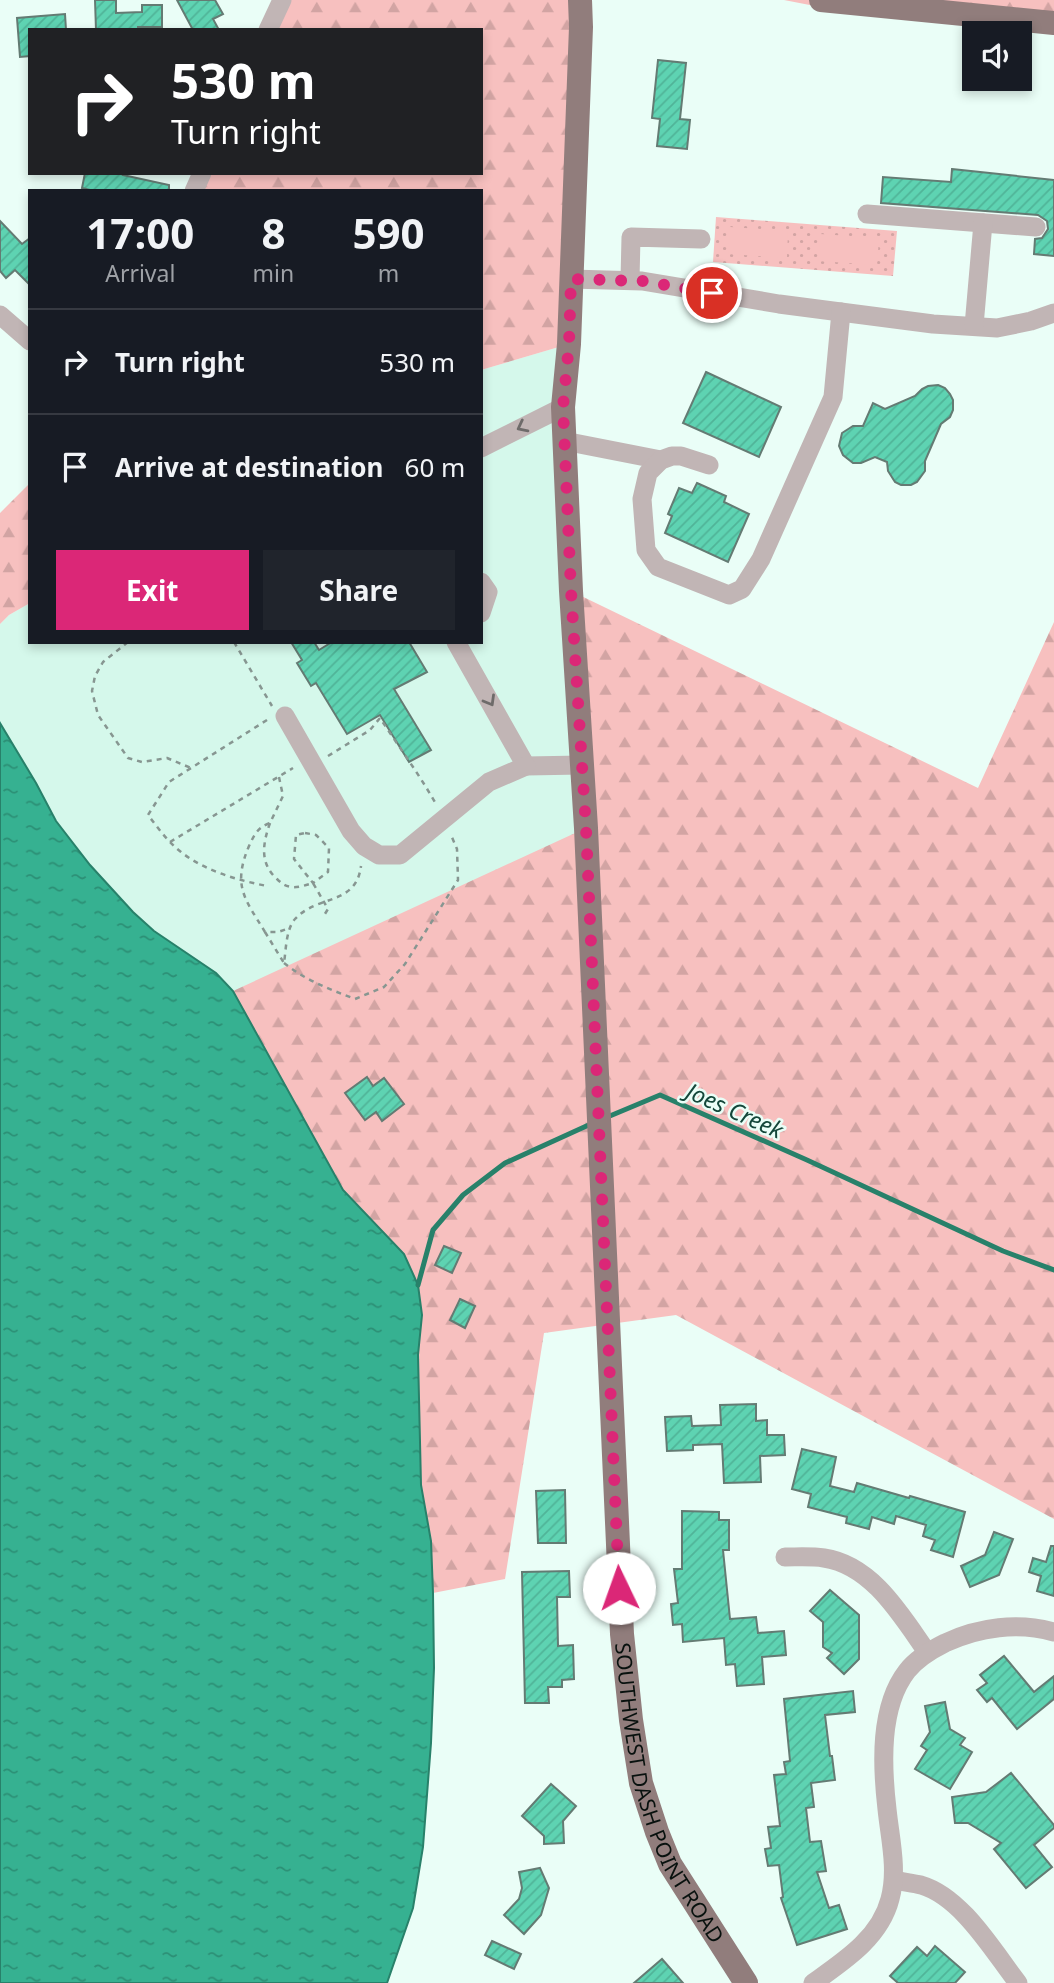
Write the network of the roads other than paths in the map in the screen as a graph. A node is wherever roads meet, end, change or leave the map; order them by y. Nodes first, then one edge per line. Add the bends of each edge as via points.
1 (282, 0) edge
2 (580, 0) edge
3 (821, 0) edge
4 (1054, 23) edge
5 (269, 28) edge
6 (867, 214) dead end
7 (983, 223) junction
8 (1036, 227) dead end
9 (701, 239) dead end
10 (571, 279) junction
11 (630, 280) junction
12 (841, 312) junction
13 (1054, 313) edge
14 (1, 319) edge
15 (974, 326) junction
16 (28, 339) edge
17 (563, 407) junction
18 (564, 441) junction
19 (483, 447) edge
20 (661, 460) junction
21 (709, 465) dead end
22 (483, 585) edge
23 (483, 608) edge
24 (470, 652) edge
25 (285, 716) dead end
26 (526, 765) junction
27 (582, 765) junction
28 (785, 1557) dead end
29 (1054, 1632) edge
30 (928, 1651) junction
31 (894, 1880) junction
32 (746, 1983) edge
33 (813, 1983) edge
34 (1018, 1983) edge

1 - 5 street
2 - 10 main road, SOUTHWEST DASH POINT ROAD
3 - 4 main road
6 - 7 street
7 - 8 street
7 - 15 street
9 - 11 street via 631,237
10 - 11 street
10 - 17 main road, SOUTHWEST DASH POINT ROAD
11 - 12 street
12 - 15 street
12 - 20 street via 833,397 761,559 742,589 729,595 669,573 646,551 642,499 648,473
13 - 15 street via 998,328
14 - 16 street
17 - 18 main road, SOUTHWEST DASH POINT ROAD
17 -> 19 street
18 - 20 street
18 - 27 main road, SOUTHWEST DASH POINT ROAD
20 - 21 street via 681,456
22 - 23 street via 488,592
24 -> 26 street
25 - 26 street via 351,831 379,855 400,855 489,782
26 - 27 street
27 - 32 main road, SOUTHWEST DASH POINT ROAD via 622,1634 631,1720 641,1783 670,1864
28 - 30 street via 824,1558 865,1576 890,1600
29 - 30 street via 1027,1627 987,1630
30 - 31 street via 897,1688 886,1725 883,1748
31 - 33 street via 890,1901 869,1937
31 - 34 street via 922,1886 952,1903

